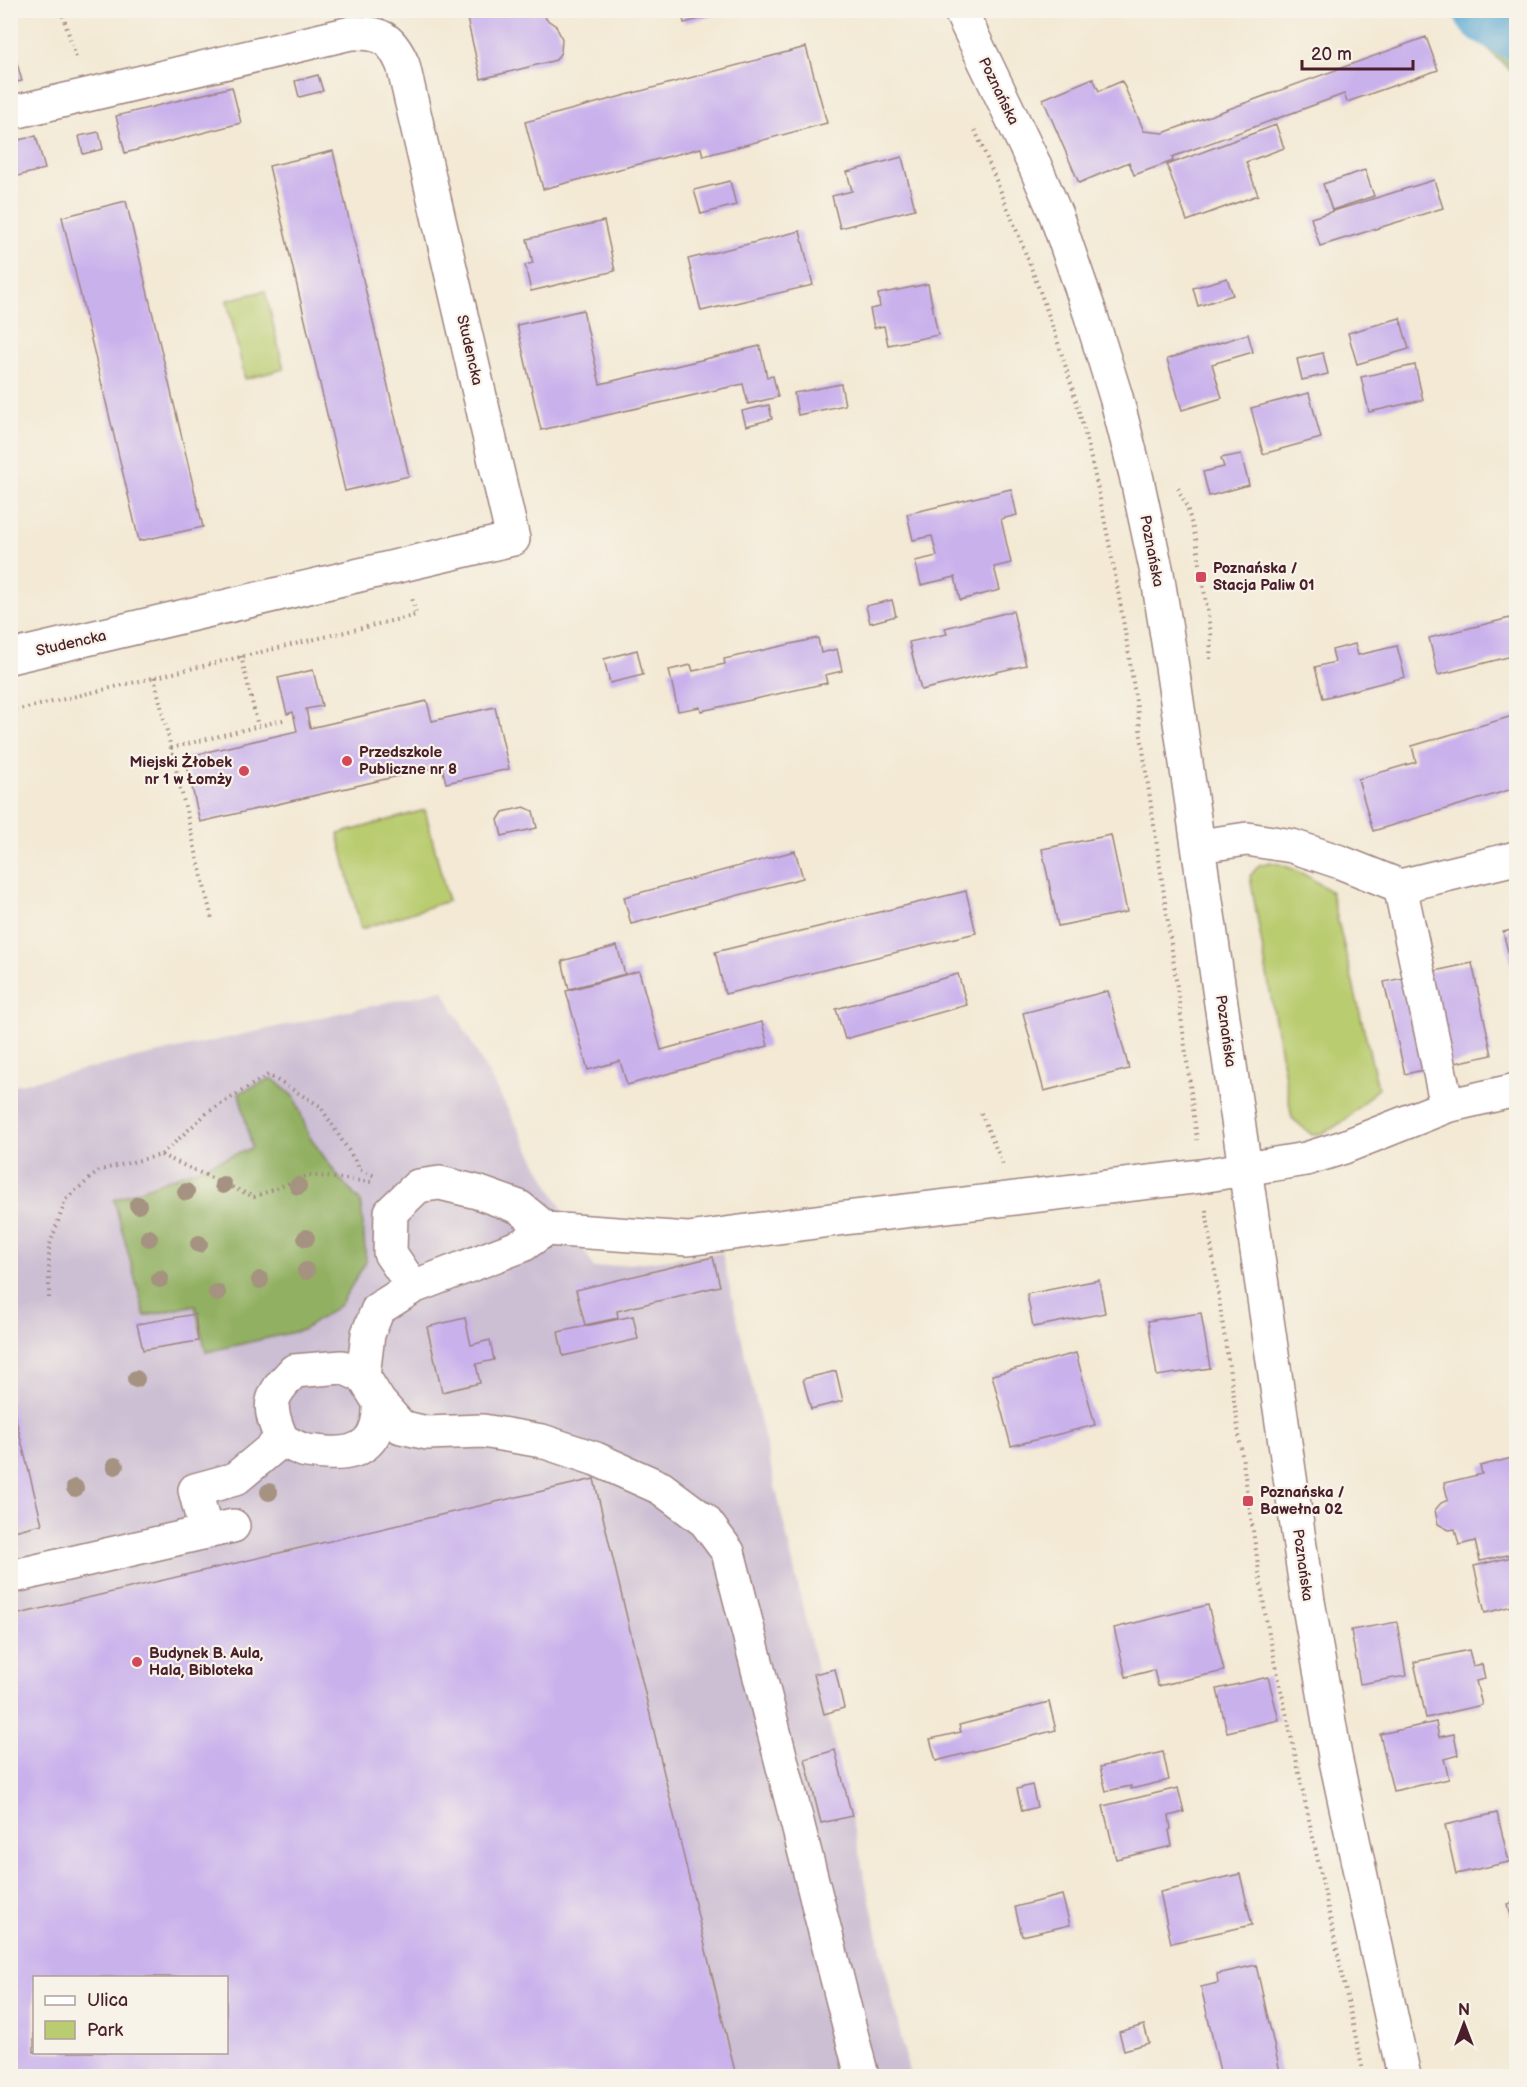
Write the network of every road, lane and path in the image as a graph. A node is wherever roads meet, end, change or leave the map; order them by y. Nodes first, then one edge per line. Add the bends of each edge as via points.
1 (61, 10) edge
2 (960, 10) edge
3 (88, 95) junction
4 (10, 113) edge
5 (972, 123) dead end
6 (404, 564) junction
7 (241, 656) junction
8 (10, 657) edge
9 (154, 676) junction
10 (10, 712) edge
11 (287, 719) dead end
12 (258, 726) junction
13 (171, 748) junction
14 (1199, 846) junction
15 (1516, 858) edge
16 (1400, 886) junction
17 (212, 919) dead end
18 (1516, 1090) edge
19 (1447, 1106) junction
20 (981, 1113) dead end
21 (162, 1155) junction
22 (1004, 1166) dead end
23 (1246, 1169) junction
24 (1201, 1176) junction
25 (378, 1177) dead end
26 (373, 1182) dead end
27 (546, 1229) junction
28 (413, 1287) junction
29 (50, 1298) dead end
30 (371, 1389) junction
31 (282, 1440) junction
32 (10, 1577) edge
33 (862, 2076) edge
34 (1364, 2076) edge
35 (1404, 2076) edge

1 - 3 path
2 - 14 street, Poznańska via 1056,215 1116,397 1157,573
3 - 4 street, Studencka
3 - 6 street, Studencka via 351,33 370,32 397,50 513,539
5 - 24 path via 1022,239 1057,341 1107,531 1129,652 1176,974
6 - 7 path via 416,615
6 - 8 street, Studencka
7 - 9 path
7 - 12 path
9 - 10 path
9 - 13 path
11 - 12 path
12 - 13 path
13 - 17 path
14 - 16 street via 1247,839 1292,846
14 - 23 street, Poznańska
15 - 16 street
16 - 19 street
18 - 19 street
19 - 23 street via 1306,1159
20 - 22 path
21 - 25 path via 208,1112 268,1075 320,1106 361,1170
21 - 26 path via 254,1197 309,1175
21 - 29 path via 100,1170 66,1199 49,1247
23 - 24 street
23 - 35 street, Poznańska via 1325,1704
24 - 27 street via 688,1239
24 - 34 path via 1266,1619
27 - 28 street via 523,1245
27 - 28 street via 519,1207 477,1192 440,1183 418,1186 392,1212 390,1253
28 - 30 street via 378,1309 368,1334
30 - 31 street via 380,1418 372,1438 359,1450 336,1454 304,1451
30 - 31 street via 342,1367 294,1371 275,1391 272,1416
30 - 33 street via 401,1426 412,1430 483,1431 542,1441 596,1459 661,1488 705,1521 728,1552
31 - 32 street via 235,1479 195,1490 219,1529

